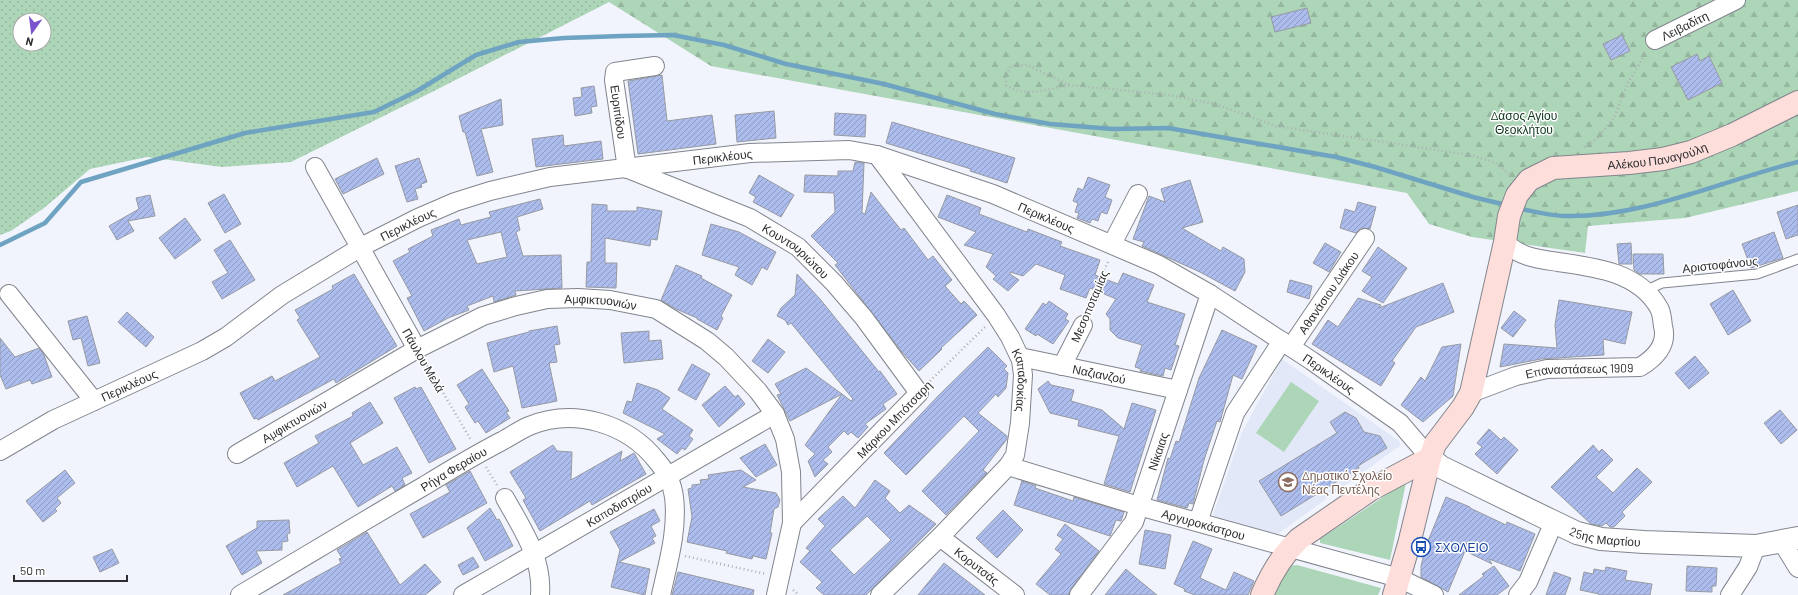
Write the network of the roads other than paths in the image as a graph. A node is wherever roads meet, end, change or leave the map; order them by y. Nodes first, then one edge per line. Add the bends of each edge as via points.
1 (1736, 0) edge
2 (1655, 40) road end
3 (655, 66) dead end
4 (1798, 102) edge
5 (877, 155) junction
6 (315, 167) dead end
7 (627, 168) junction
8 (1138, 194) dead end
9 (1365, 238) dead end
10 (1505, 242) junction
11 (1114, 245) junction
12 (361, 247) junction
13 (1798, 260) edge
14 (1645, 291) junction
15 (9, 294) dead end
16 (1210, 294) junction
17 (1083, 324) road end
18 (1287, 344) junction
19 (417, 349) junction
20 (1020, 358) junction
21 (1062, 366) junction
22 (1178, 390) junction
23 (919, 393) joint
24 (1471, 393) junction
25 (94, 401) junction
26 (775, 414) junction
27 (0, 451) edge
28 (237, 454) dead end
29 (1430, 458) junction
30 (1008, 466) junction
31 (669, 476) junction
32 (505, 498) road end
33 (1139, 506) junction
34 (1198, 522) junction
35 (1554, 522) junction
36 (792, 523) junction
37 (940, 537) junction
38 (1790, 540) edge
39 (1756, 546) junction
40 (1289, 548) junction
41 (535, 553) junction
42 (1798, 568) edge
43 (1396, 587) edge
44 (240, 595) edge
45 (463, 595) edge
46 (540, 595) edge
47 (661, 595) edge
48 (776, 595) edge
49 (880, 595) edge
50 (1015, 595) edge
51 (1079, 595) edge
52 (1262, 595) edge
53 (1434, 595) edge
54 (1518, 595) edge
55 (1730, 595) edge

1 - 2 street, Λειβαδίτη
3 - 7 street, Ευριπίδου via 615,72
4 - 10 main road, Αλέκου Παναγούλη via 1691,152 1663,159 1629,163 1553,168 1529,180 1519,192 1509,216
5 - 7 street, Περικλέους via 849,150 779,151
5 - 11 street, Περικλέους via 993,194
5 - 20 street, Καπαδοκίας via 996,315
6 - 12 street, Πάυλου Μελά
7 - 12 street, Περικλέους via 550,177 490,191 418,218
7 - 23 street, Κουντουριώτου via 750,218 798,247 859,312
8 - 11 street
9 - 18 street, Αθανάσιου Διάκου
10 - 14 street, Επαναστάσεως 1909 via 1523,255 1622,275
10 - 24 main road
11 - 16 street, Περικλέους via 1159,265
12 - 19 street, Πάυλου Μελά
12 - 25 street, Περικλέους via 288,291 202,351
13 - 14 lane, Αριστοφάνους via 1757,274 1662,283
14 - 24 street, Επαναστάσεως 1909 via 1660,309 1665,331 1660,351 1640,367 1547,369 1516,376
15 - 25 street
16 - 18 street, Περικλέους
16 - 22 street, Νίκαιας
17 - 21 street, Μεσοποταμίας
18 - 29 street, Περικλέους via 1400,423
18 - 34 street, Αθανάσιου Διάκου via 1235,413
19 - 26 street, Αμφικτυονιών via 483,316 516,306 578,298 610,300 656,309 707,341 741,373
19 - 28 street, Αμφικτυονιών
20 - 21 street, Ναζιανζού
20 - 30 street, Καπαδοκίας via 1023,375 1020,423 1014,455
21 - 22 street, Ναζιανζού
22 - 33 street, Νίκαιας
23 - 36 street, Μάρκου Μπότσαρη
24 - 29 main road via 1441,435
25 - 27 street, Περικλέους via 53,420
26 - 31 street, Καποδιστρίου
26 - 36 street, Αμφικτυονιών via 785,439 791,472
29 - 35 street, 25ης Μαρτίου via 1441,467
29 - 40 main road via 1370,490
29 - 43 main road
30 - 33 street, Αργυροκάστρου
30 - 37 street, Καπαδοκίας
31 - 41 street, Καποδιστρίου
31 - 44 street, Ρήγα Φεραίου via 638,441 611,426 564,418 529,426 478,453
31 - 47 street via 675,514 671,553
32 - 41 street
33 - 34 street, Αργυροκάστρου
33 - 51 street, Νίκαιας via 1134,522
34 - 40 street, Αργυροκάστρου
35 - 39 street, 25ης Μαρτίου via 1577,533 1601,538
35 - 54 street via 1528,582
36 - 48 street, Αμφικτυονιών
37 - 49 street, Καπαδοκίας
37 - 50 street, Κορυτσάς
38 - 39 street, 25ης Μαρτίου
38 - 42 street
39 - 55 street via 1748,567
40 - 43 street, Αργυροκάστρου
40 - 52 main road via 1272,573
41 - 45 street, Καποδιστρίου
41 - 46 street via 540,571
43 - 53 street, Αργυροκάστρου

